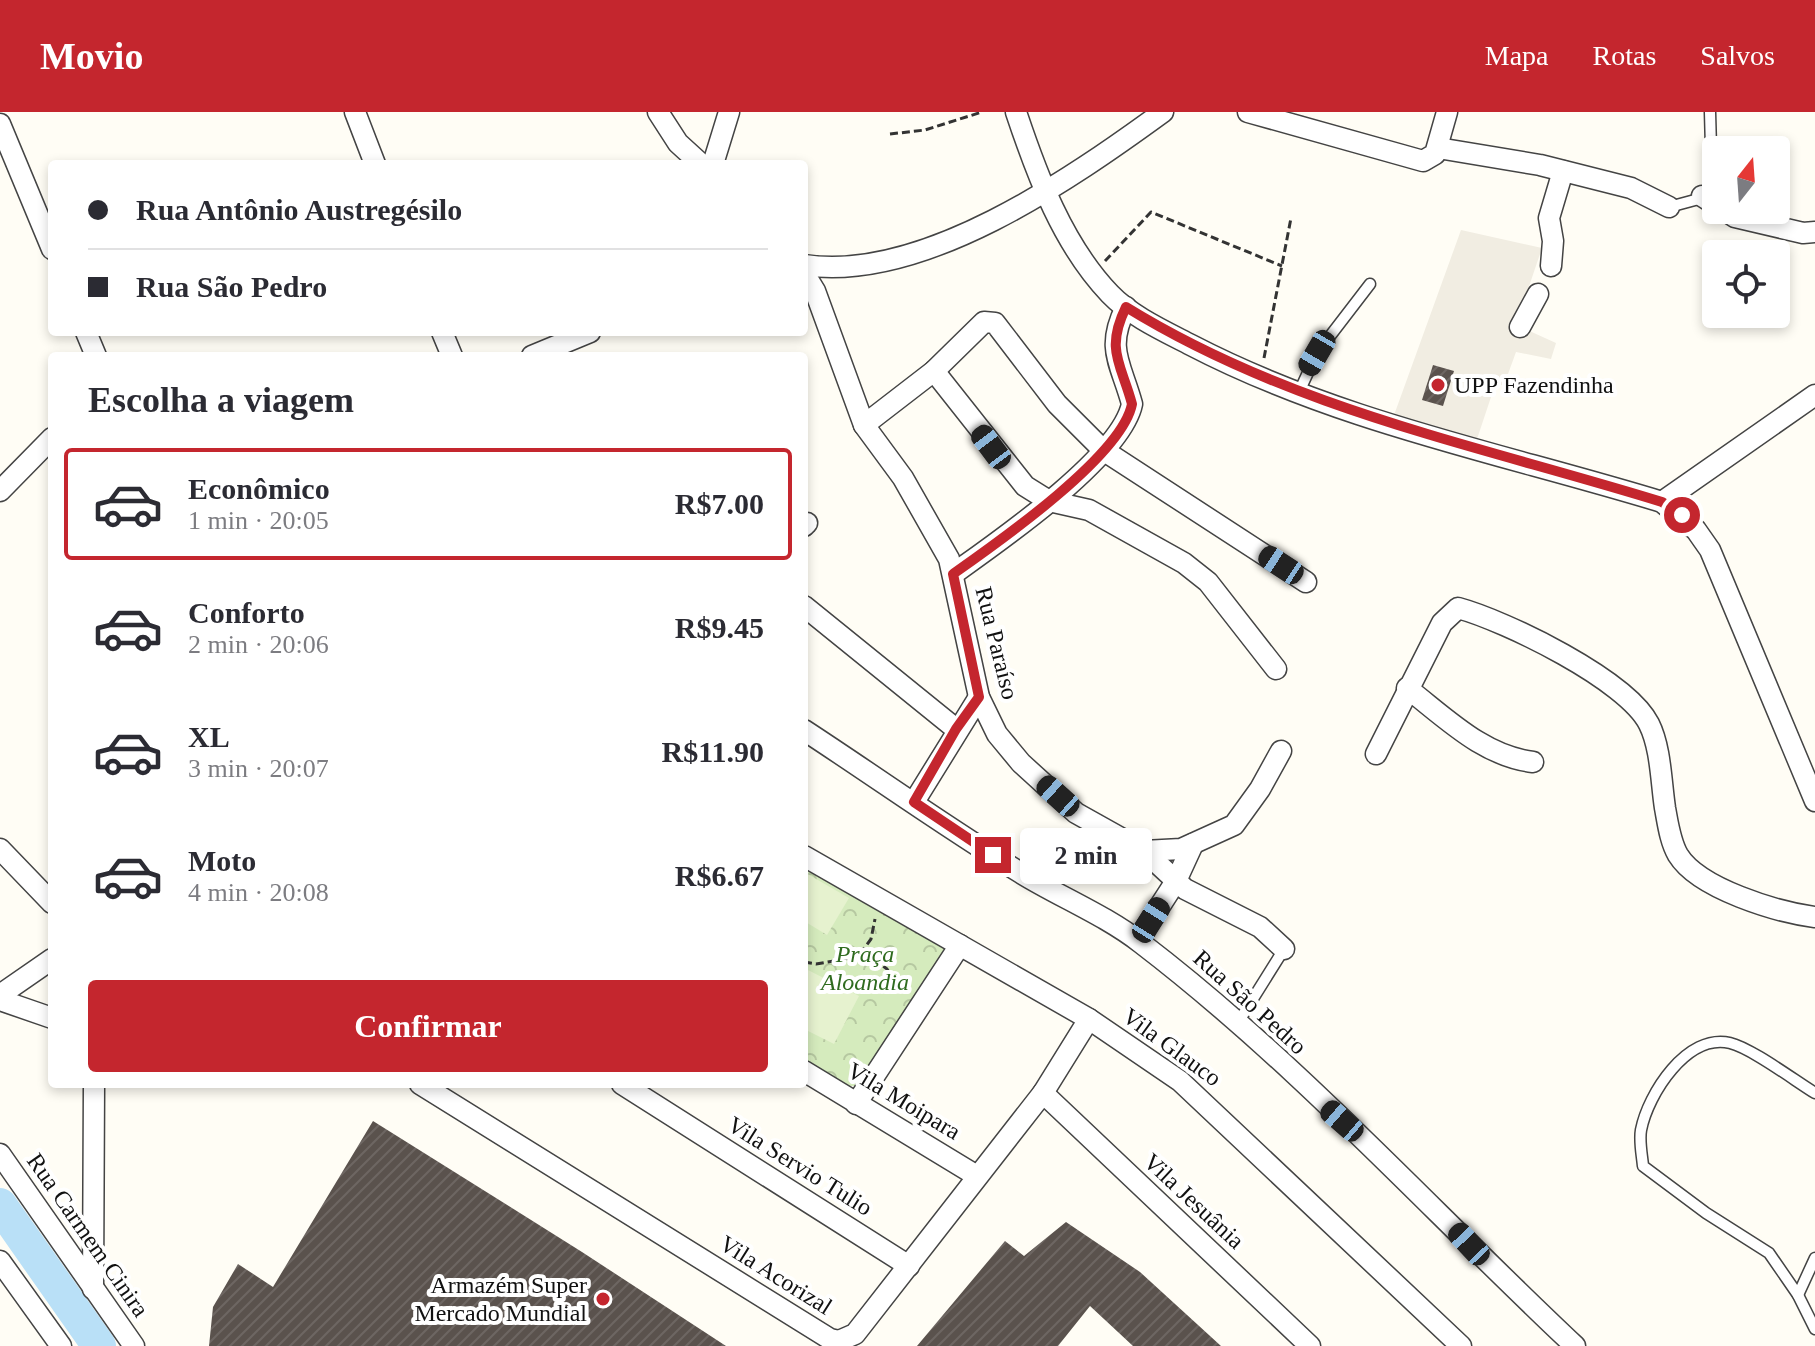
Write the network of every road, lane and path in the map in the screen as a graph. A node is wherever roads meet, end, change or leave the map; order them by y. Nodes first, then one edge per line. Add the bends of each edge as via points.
1 (355, 112) edge
2 (658, 112) edge
3 (729, 112) edge
4 (982, 112) edge
5 (1016, 112) edge
6 (1163, 112) edge
7 (1248, 112) edge
8 (1447, 112) edge
9 (1710, 112) edge
10 (0, 124) edge
11 (890, 134) dead end
12 (1711, 136) edge
13 (1435, 153) junction
14 (373, 160) edge
15 (697, 160) edge
16 (714, 160) edge
17 (1563, 171) junction
18 (1047, 193) junction
19 (1702, 202) edge
20 (1669, 207) joint
21 (1291, 218) dead end
22 (1765, 224) edge
23 (1815, 232) edge
24 (48, 239) edge
25 (808, 265) edge
26 (1282, 266) junction
27 (1092, 273) junction
28 (808, 280) edge
29 (1370, 284) dead end
30 (1126, 307) junction
31 (1520, 327) dead end
32 (580, 336) edge
33 (542, 352) edge
34 (934, 371) junction
35 (1260, 378) junction
36 (1299, 392) junction
37 (1815, 395) edge
38 (864, 425) junction
39 (48, 442) edge
40 (1103, 450) junction
41 (0, 491) edge
42 (1049, 501) junction
43 (1662, 502) junction
44 (953, 574) junction
45 (1306, 582) dead end
46 (808, 609) edge
47 (1276, 669) dead end
48 (1407, 688) junction
49 (979, 697) junction
50 (956, 729) junction
51 (808, 733) edge
52 (1281, 751) dead end
53 (1376, 754) dead end
54 (1533, 762) dead end
55 (1815, 801) edge
56 (914, 802) junction
57 (1193, 844) junction
58 (0, 849) edge
59 (1144, 851) junction
60 (808, 858) edge
61 (1176, 881) junction
62 (48, 899) edge
63 (883, 901) junction
64 (1815, 917) edge
65 (1138, 940) junction
66 (960, 945) junction
67 (1284, 949) joint
68 (860, 954) junction
69 (48, 962) edge
70 (808, 963) edge
71 (0, 997) edge
72 (917, 1011) junction
73 (48, 1016) edge
74 (1089, 1019) junction
75 (1239, 1021) junction
76 (808, 1074) edge
77 (94, 1088) edge
78 (426, 1088) edge
79 (628, 1088) edge
80 (1043, 1093) junction
81 (1815, 1093) edge
82 (856, 1104) junction
83 (0, 1154) edge
84 (977, 1176) junction
85 (1815, 1258) edge
86 (0, 1261) edge
87 (909, 1266) junction
88 (93, 1289) junction
89 (1798, 1295) junction
90 (1815, 1329) edge
91 (61, 1346) edge
92 (134, 1346) edge
93 (1310, 1346) edge
94 (1461, 1346) edge
95 (1575, 1346) edge

1 - 14 street
2 - 15 street
3 - 16 street
4 - 11 path via 925,130
5 - 18 street
6 - 18 street
7 - 13 street via 1423,161
8 - 13 street
9 - 12 lane
10 - 24 street
13 - 17 street
17 - 20 street via 1631,188
17 - 31 street via 1549,218 1553,241 1545,280
18 - 25 street via 912,256 876,266
18 - 27 street
19 - 20 lane
21 - 26 path
22 - 23 street
26 - 27 path via 1151,212
26 - 35 path
27 - 30 street
28 - 38 street, Rua Paraíso
29 - 36 lane via 1317,353
30 - 35 street
30 - 40 street via 1114,338 1132,404
32 - 33 street
34 - 38 street
34 - 40 street via 984,322 998,324 1057,404
34 - 42 street via 1011,473
35 - 36 street
36 - 43 street via 1476,451
37 - 43 street
38 - 44 street, Rua Paraíso via 903,478 941,542
39 - 41 street
40 - 42 street
40 - 45 street
42 - 44 street
42 - 47 street via 1089,510 1184,563 1215,590
43 - 55 street via 1696,530 1710,550
44 - 49 street, Rua Paraíso
46 - 50 street
48 - 53 street
48 - 54 street via 1483,746 1512,760
48 - 64 street via 1442,623 1458,608 1588,670 1638,705 1650,726 1671,840 1686,864 1750,902
49 - 50 street
49 - 59 street, Rua Paraíso via 997,734 1021,763 1076,813
50 - 56 street
51 - 56 street, Rua São Pedro
52 - 57 street via 1234,825
56 - 65 street, Rua São Pedro via 1020,873
57 - 59 street
57 - 61 street
58 - 62 street
59 - 61 street, Rua Paraíso
60 - 63 street, Vila Glauco
61 - 65 street
61 - 67 street, Rua Paraíso via 1260,927
63 - 66 street, Vila Glauco
63 - 68 path via 871,939
65 - 75 street, Rua São Pedro
66 - 72 street
66 - 74 street, Vila Glauco
67 - 75 lane
68 - 70 path
68 - 72 path via 887,969
69 - 71 street
71 - 73 street
72 - 82 street
74 - 80 street, Vila Acorizal
74 - 94 street, Vila Glauco via 1202,1100
75 - 95 street, Rua São Pedro
76 - 82 street, Vila Moipara
77 - 88 street
78 - 87 street, Vila Acorizal via 830,1339 855,1334
79 - 87 street, Vila Servio Tulio
80 - 84 street, Vila Acorizal
80 - 93 street, Vila Jesuânia
81 - 89 lane via 1731,1043 1712,1042 1689,1052 1664,1082 1640,1134 1643,1166 1769,1253
82 - 84 street, Vila Moipara
83 - 88 street, Rua Carmem Cinira
84 - 87 street, Vila Acorizal
85 - 89 lane
86 - 91 street
88 - 92 street, Rua Carmem Cinira
89 - 90 lane

